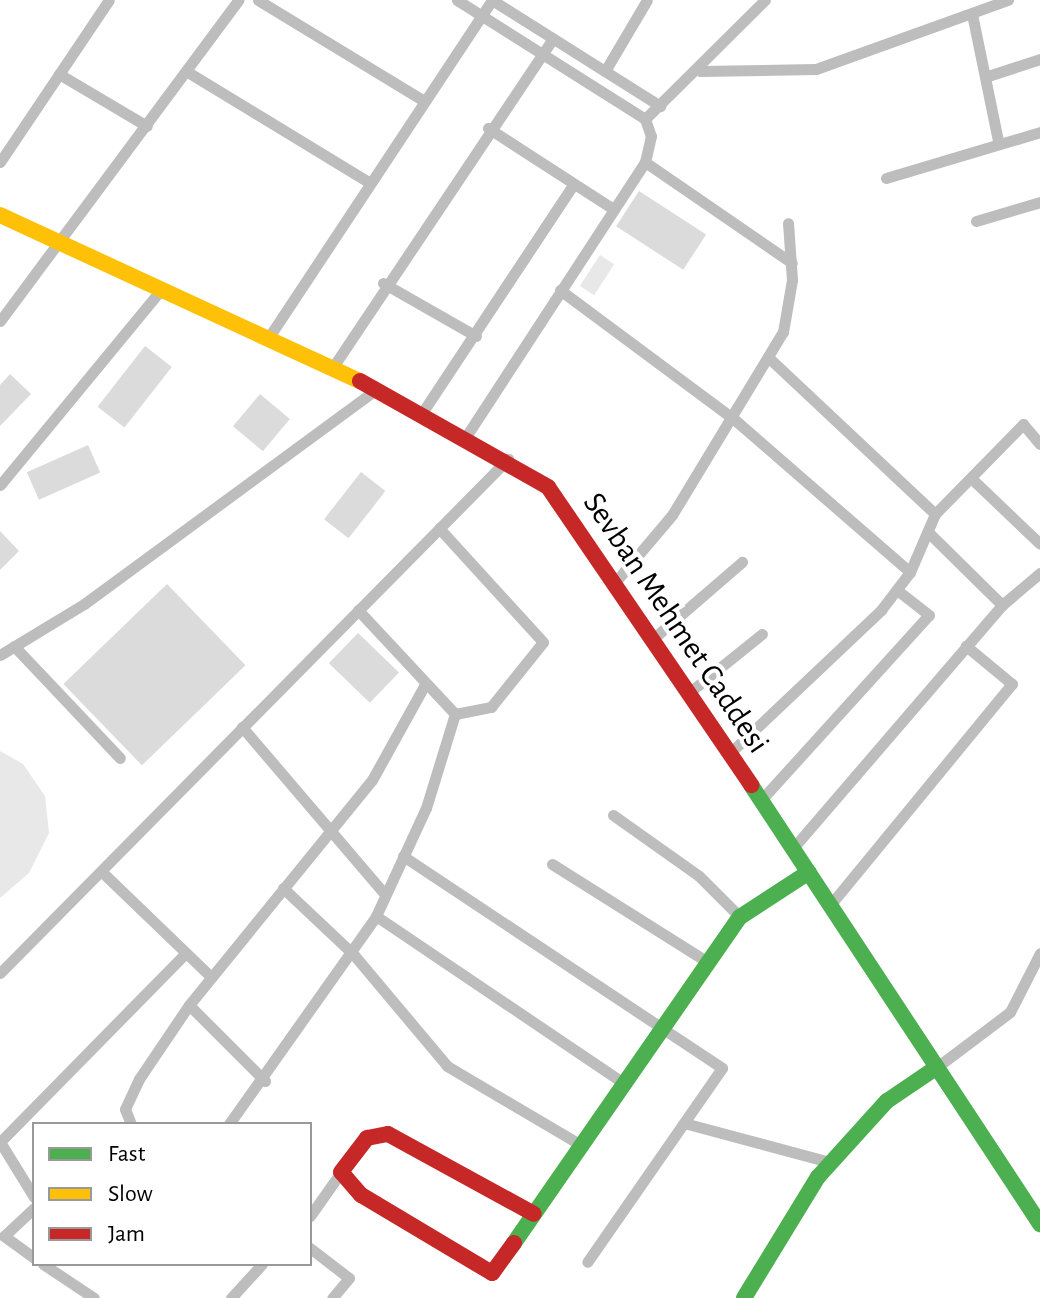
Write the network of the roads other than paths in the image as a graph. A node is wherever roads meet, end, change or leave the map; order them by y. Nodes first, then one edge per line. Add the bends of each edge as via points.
1 (109, 0) edge
2 (238, 0) edge
3 (258, 0) edge
4 (457, 0) edge
5 (492, 0) edge
6 (647, 0) edge
7 (765, 0) edge
8 (1008, 0) edge
9 (972, 14) junction
10 (481, 15) junction
11 (553, 38) junction
12 (540, 52) junction
13 (1040, 59) edge
14 (186, 71) junction
15 (605, 71) junction
16 (700, 71) junction
17 (59, 74) junction
18 (985, 77) junction
19 (424, 101) junction
20 (660, 106) junction
21 (645, 119) junction
22 (147, 126) junction
23 (488, 128) junction
24 (1040, 132) edge
25 (998, 141) junction
26 (0, 162) edge
27 (645, 162) junction
28 (886, 178) dead end
29 (370, 183) junction
30 (572, 186) junction
31 (1040, 202) edge
32 (613, 209) junction
33 (0, 215) edge
34 (976, 221) dead end
35 (788, 223) dead end
36 (62, 244) junction
37 (792, 263) junction
38 (383, 283) junction
39 (161, 290) junction
40 (560, 290) junction
41 (0, 321) edge
42 (476, 336) junction
43 (267, 340) junction
44 (769, 358) junction
45 (331, 370) junction
46 (377, 389) junction
47 (422, 413) junction
48 (735, 420) junction
49 (466, 437) junction
50 (1040, 444) edge
51 (508, 458) junction
52 (971, 478) junction
53 (0, 485) edge
54 (935, 514) junction
55 (439, 528) junction
56 (928, 532) junction
57 (1040, 544) edge
58 (742, 562) dead end
59 (910, 572) junction
60 (1040, 573) edge
61 (617, 580) junction
62 (897, 590) junction
63 (1002, 605) junction
64 (358, 610) junction
65 (762, 634) dead end
66 (655, 637) junction
67 (14, 646) junction
68 (966, 646) junction
69 (0, 655) edge
70 (424, 686) junction
71 (691, 691) junction
72 (455, 714) junction
73 (242, 727) junction
74 (731, 752) junction
75 (120, 758) dead end
76 (762, 799) junction
77 (613, 815) dead end
78 (331, 830) junction
79 (794, 847) junction
80 (403, 856) junction
81 (552, 864) dead end
82 (101, 871) junction
83 (809, 872) junction
84 (283, 888) junction
85 (383, 892) junction
86 (831, 904) junction
87 (376, 916) junction
88 (740, 917) junction
89 (186, 953) junction
90 (1040, 953) edge
91 (354, 955) junction
92 (706, 961) junction
93 (0, 973) edge
94 (211, 977) junction
95 (189, 1005) junction
96 (659, 1026) junction
97 (937, 1067) junction
98 (265, 1081) junction
99 (622, 1082) junction
100 (130, 1122) edge
101 (231, 1122) edge
102 (684, 1123) junction
103 (581, 1145) junction
104 (830, 1162) junction
105 (341, 1172) junction
106 (32, 1194) edge
107 (32, 1210) edge
108 (312, 1213) edge
109 (534, 1214) junction
110 (1040, 1224) edge
111 (2, 1234) edge
112 (312, 1250) edge
113 (32, 1256) edge
114 (587, 1262) dead end
115 (46, 1266) edge
116 (260, 1266) edge
117 (234, 1297) edge
118 (94, 1298) edge
119 (332, 1298) edge
120 (744, 1298) edge

1 - 17 street
2 - 14 street
3 - 19 street
4 - 10 street
5 - 10 street
5 - 11 street
6 - 15 street
7 - 16 street
8 - 9 street
9 - 16 street via 816,69
9 - 18 street
10 - 12 street
10 - 19 street
11 - 12 street
11 - 15 street
12 - 21 street
12 - 23 street
13 - 18 street
14 - 22 street
14 - 29 street
15 - 20 street
16 - 20 street
17 - 22 street
17 - 26 street
18 - 25 street
19 - 29 street
20 - 21 street
21 - 27 street via 651,136
22 - 36 street
23 - 30 street
23 - 38 street
24 - 25 street
25 - 28 street
27 - 32 street
27 - 37 street
29 - 43 street
30 - 32 street
30 - 42 street
31 - 34 street
32 - 40 street
33 - 36 main road, Sevban Mehmet Caddesi
35 - 37 street
36 - 39 main road, Sevban Mehmet Caddesi
36 - 41 street
37 - 44 street via 788,315
38 - 42 street
38 - 45 street
39 - 43 main road, Sevban Mehmet Caddesi
39 - 53 street
40 - 48 street
40 - 49 street
42 - 47 street
43 - 45 main road, Sevban Mehmet Caddesi
44 - 48 street
44 - 54 street
45 - 46 main road, Sevban Mehmet Caddesi
46 - 47 main road, Sevban Mehmet Caddesi
46 - 67 street via 317,439
47 - 49 main road, Sevban Mehmet Caddesi
48 - 59 street
48 - 61 street via 672,515
49 - 51 main road, Sevban Mehmet Caddesi
50 - 52 street via 1023,424
51 - 55 street
51 - 61 main road, Sevban Mehmet Caddesi via 577,520
52 - 54 street
52 - 57 street
54 - 56 street
55 - 64 street
55 - 72 street via 543,642 491,707
56 - 59 street
56 - 63 street
58 - 66 street
59 - 62 street
60 - 63 street
61 - 66 main road, Sevban Mehmet Caddesi
62 - 74 street via 847,647
62 - 76 street via 929,615
63 - 68 street
64 - 70 street
64 - 73 street
65 - 71 street
66 - 71 main road, Sevban Mehmet Caddesi
67 - 69 street
67 - 75 street
68 - 79 street
68 - 86 street via 1012,684
70 - 72 street
70 - 78 street via 372,780
71 - 74 main road, Sevban Mehmet Caddesi
72 - 80 street
73 - 78 street
73 - 82 street
74 - 76 main road, Sevban Mehmet Caddesi
76 - 79 main road, Sevban Mehmet Caddesi
77 - 88 street via 699,876
78 - 84 street
78 - 85 street
79 - 83 main road, Sevban Mehmet Caddesi
80 - 85 street
80 - 96 street
81 - 92 street
82 - 89 street
82 - 93 street
83 - 86 main road, Sevban Mehmet Caddesi
83 - 88 main road
84 - 91 street
84 - 94 street
85 - 87 street
86 - 97 main road, Sevban Mehmet Caddesi
87 - 91 street
87 - 99 street
88 - 92 main road
89 - 94 street
89 - 106 street via 0,1142
90 - 97 street via 1010,1012
91 - 98 street
91 - 103 street via 447,1066
92 - 96 main road
94 - 95 street
95 - 98 street
95 - 100 street via 139,1079 125,1109
96 - 99 main road
96 - 102 street via 722,1068
97 - 104 main road via 904,1086
97 - 110 main road, Sevban Mehmet Caddesi
98 - 101 street
99 - 103 main road
102 - 104 street
102 - 114 street
103 - 109 main road
104 - 120 main road
105 - 108 street
105 - 109 main road via 367,1138 388,1134
105 - 109 main road via 361,1195 492,1273
107 - 111 street
111 - 113 street
112 - 119 street via 349,1278
115 - 118 street
116 - 117 street

